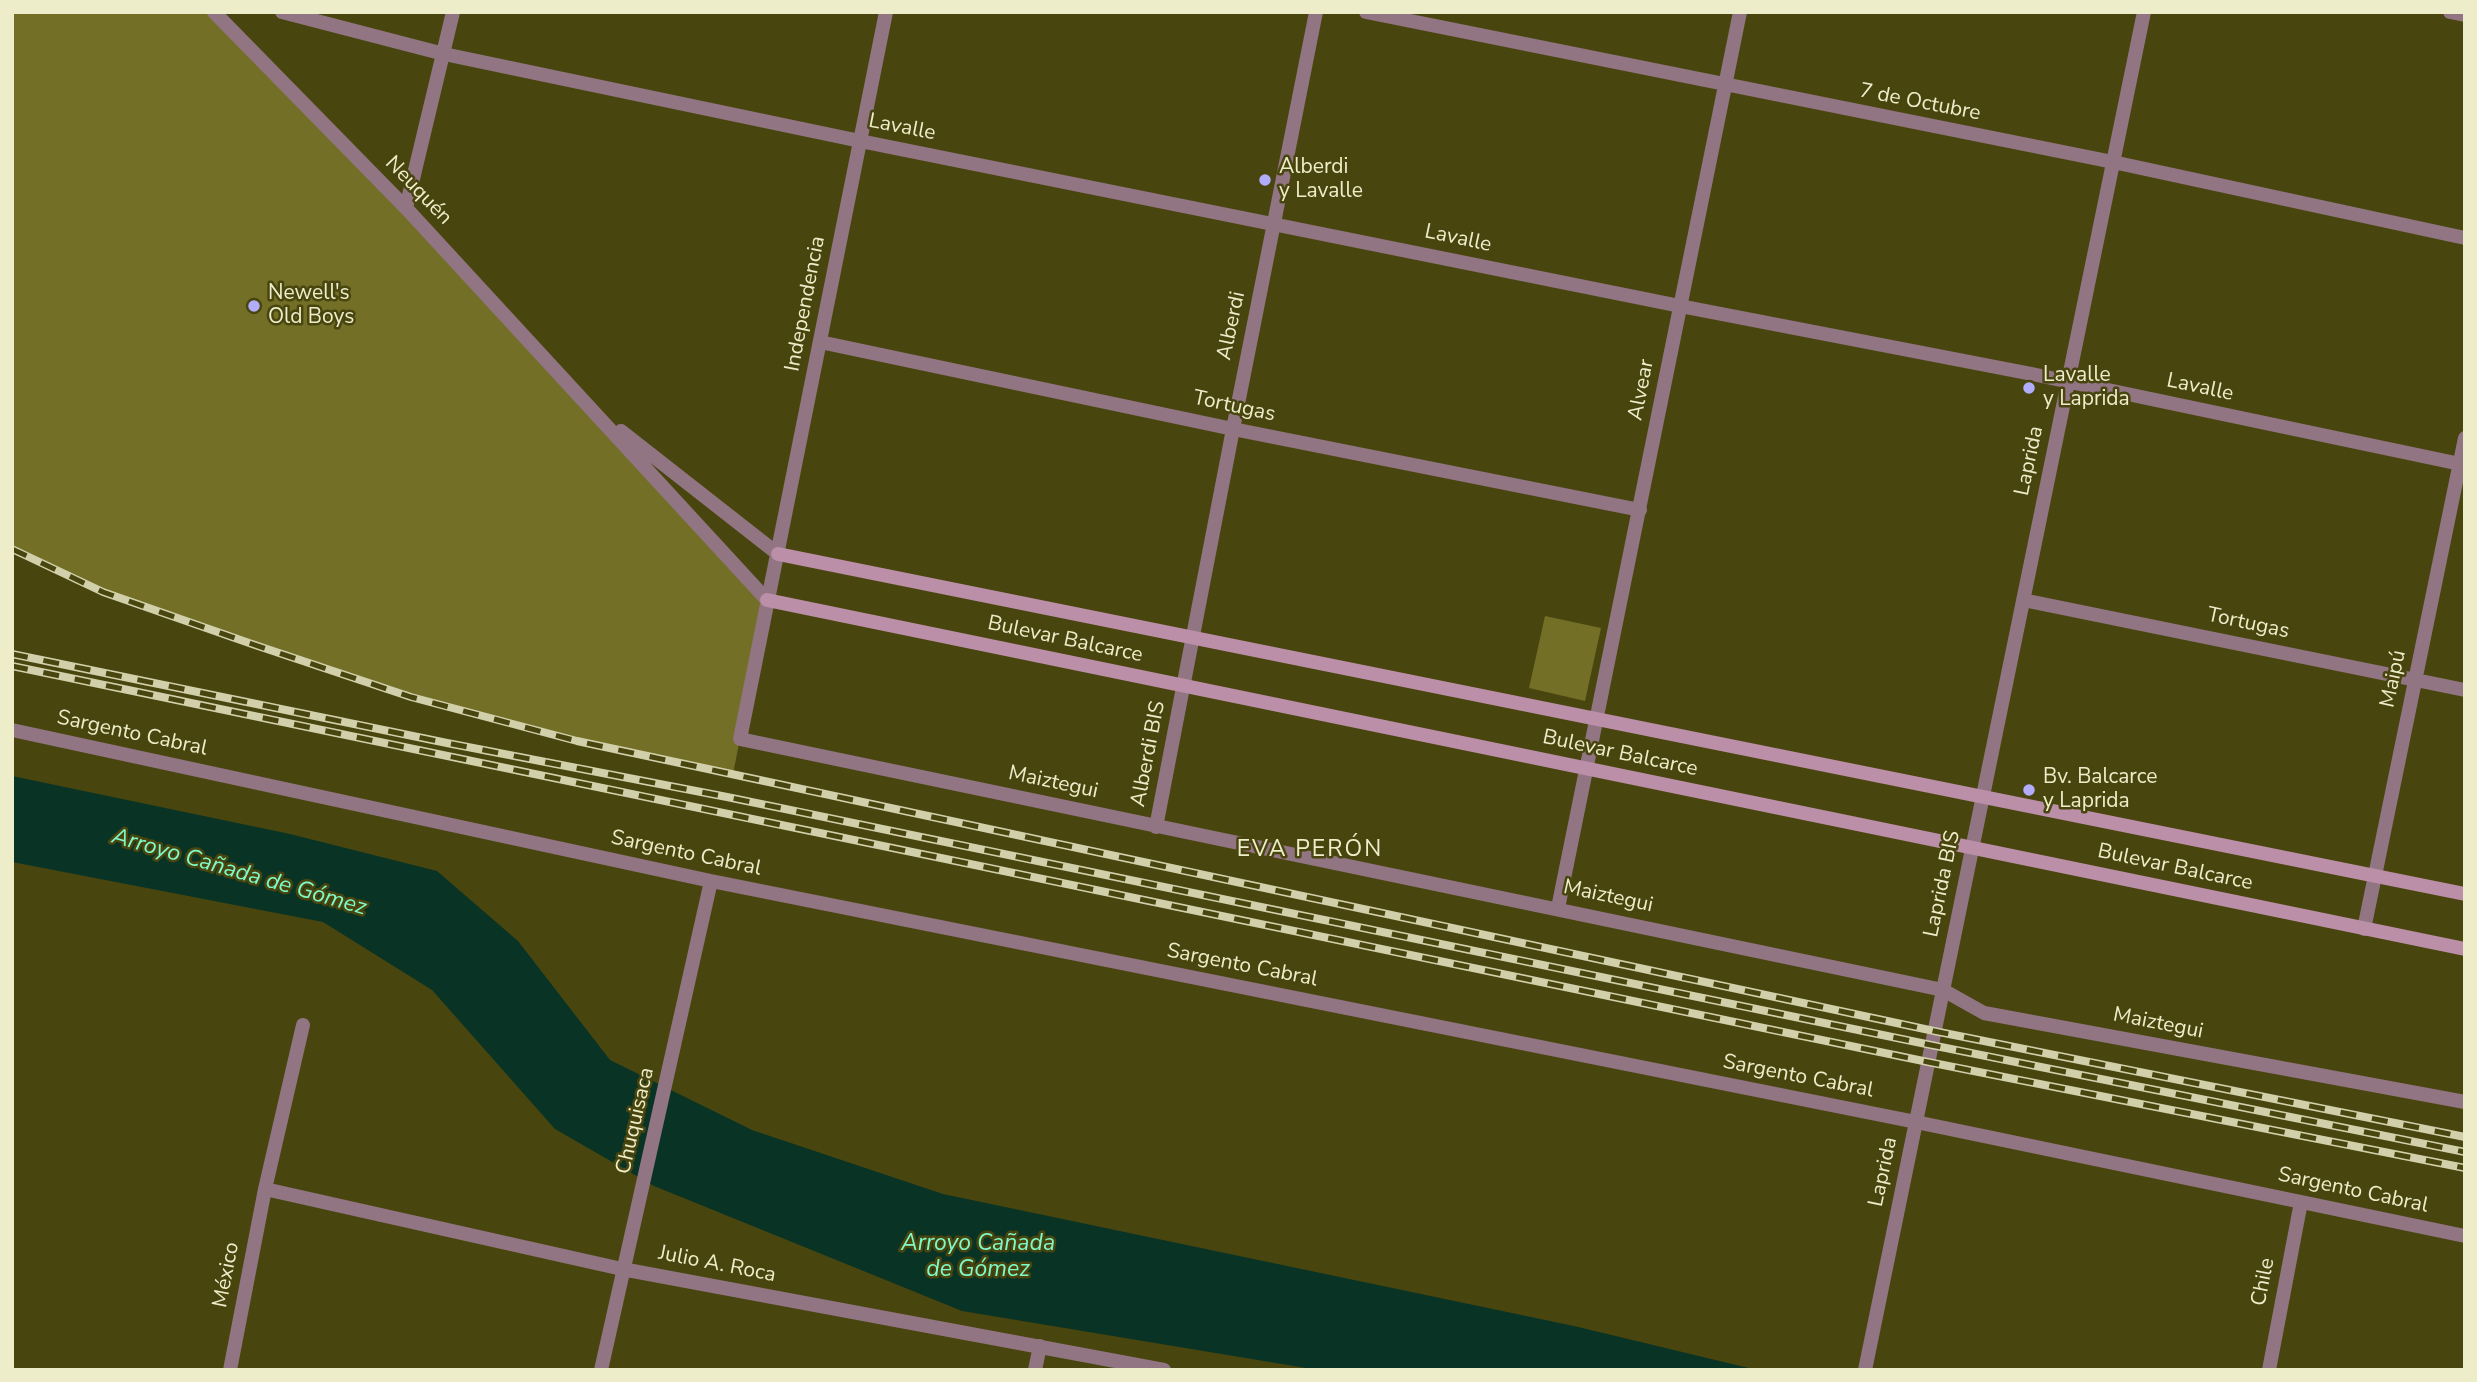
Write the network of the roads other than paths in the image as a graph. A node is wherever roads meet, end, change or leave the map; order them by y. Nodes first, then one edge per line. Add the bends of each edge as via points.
1 (282, 12) edge
2 (453, 12) edge
3 (886, 12) edge
4 (1316, 12) edge
5 (1366, 12) edge
6 (1740, 12) edge
7 (2144, 12) edge
8 (2450, 12) edge
9 (220, 15) edge
10 (2465, 15) edge
11 (444, 54) junction
12 (1725, 86) junction
13 (860, 141) junction
14 (2113, 162) junction
15 (406, 208) junction
16 (1275, 223) junction
17 (2465, 237) edge
18 (1680, 306) junction
19 (820, 342) junction
20 (2068, 381) junction
21 (586, 404) junction
22 (1233, 429) junction
23 (2465, 438) edge
24 (2462, 465) edge
25 (1640, 510) junction
26 (778, 554) junction
27 (2023, 600) junction
28 (766, 602) junction
29 (1194, 637) junction
30 (2415, 680) junction
31 (1183, 688) junction
32 (2465, 690) edge
33 (1597, 718) junction
34 (12, 730) edge
35 (740, 739) joint
36 (1586, 772) junction
37 (1983, 795) junction
38 (1156, 827) junction
39 (1972, 848) junction
40 (2375, 876) junction
41 (711, 881) junction
42 (2465, 894) edge
43 (1558, 908) junction
44 (2364, 929) junction
45 (2465, 949) edge
46 (1944, 986) junction
47 (303, 1025) dead end
48 (2465, 1102) edge
49 (1916, 1122) junction
50 (265, 1189) junction
51 (2301, 1202) junction
52 (2465, 1236) edge
53 (622, 1269) junction
54 (1040, 1346) junction
55 (230, 1370) edge
56 (601, 1370) edge
57 (1035, 1370) edge
58 (1164, 1370) edge
59 (1865, 1370) edge
60 (2269, 1370) edge

1 - 11 street, Lavalle
2 - 11 street
3 - 13 street, Independencia
4 - 16 street, Alberdi
5 - 12 street, 7 de Octubre
6 - 12 street, Alvear
7 - 14 street, Laprida
8 - 10 street
9 - 15 street, Neuquén
11 - 13 street, Lavalle
11 - 15 street
12 - 14 street, 7 de Octubre
12 - 18 street, Alvear
13 - 16 street, Lavalle
13 - 19 street, Independencia
14 - 17 street, 7 de Octubre
14 - 20 street, Laprida
15 - 21 street, Neuquén
16 - 18 street, Lavalle
16 - 22 street, Alberdi
18 - 20 street, Lavalle
18 - 25 street, Alvear
19 - 22 street, Tortugas
19 - 26 street, Independencia
20 - 24 street, Lavalle
20 - 27 street, Laprida
21 - 26 street, Neuquén
21 - 28 street, Neuquén
22 - 25 street, Tortugas
22 - 29 street, Alberdi
23 - 24 street, Maipú
24 - 30 street, Maipú
25 - 33 street, Alvear
26 - 28 street, Independencia
26 - 29 main road, Bulevar Balcarce
27 - 30 street, Tortugas
27 - 37 street, Laprida
28 - 31 main road, Bulevar Balcarce
28 - 35 street, Independencia
29 - 31 street, Alberdi
29 - 33 main road, Bulevar Balcarce
30 - 32 street, Tortugas
30 - 40 street, Maipú
31 - 36 main road, Bulevar Balcarce
31 - 38 street, Alberdi BIS
33 - 36 street, Alvear
33 - 37 main road, Bulevar Balcarce
34 - 41 street, Sargento Cabral
35 - 38 street, Maiztegui
36 - 39 main road, Bulevar Balcarce
36 - 43 street, Alvear
37 - 39 street, Laprida BIS
37 - 40 main road, Bulevar Balcarce
38 - 43 street, Maiztegui
39 - 44 main road, Bulevar Balcarce
39 - 46 street, Laprida BIS
40 - 42 main road, Bulevar Balcarce
40 - 44 street, Maipú
41 - 49 street, Sargento Cabral
41 - 53 street, Chuquisaca
43 - 46 street, Maiztegui
44 - 45 main road, Bulevar Balcarce
46 - 48 street, Maiztegui via 1984,1013
46 - 49 street, Laprida
47 - 50 street, México
49 - 51 street, Sargento Cabral
49 - 59 street, Laprida
50 - 53 street, Julio A. Roca
50 - 55 street, México
51 - 52 street, Sargento Cabral
51 - 60 street, Chile
53 - 54 street, Julio A. Roca
53 - 56 street, Chuquisaca
54 - 57 street
54 - 58 street, Julio A. Roca

